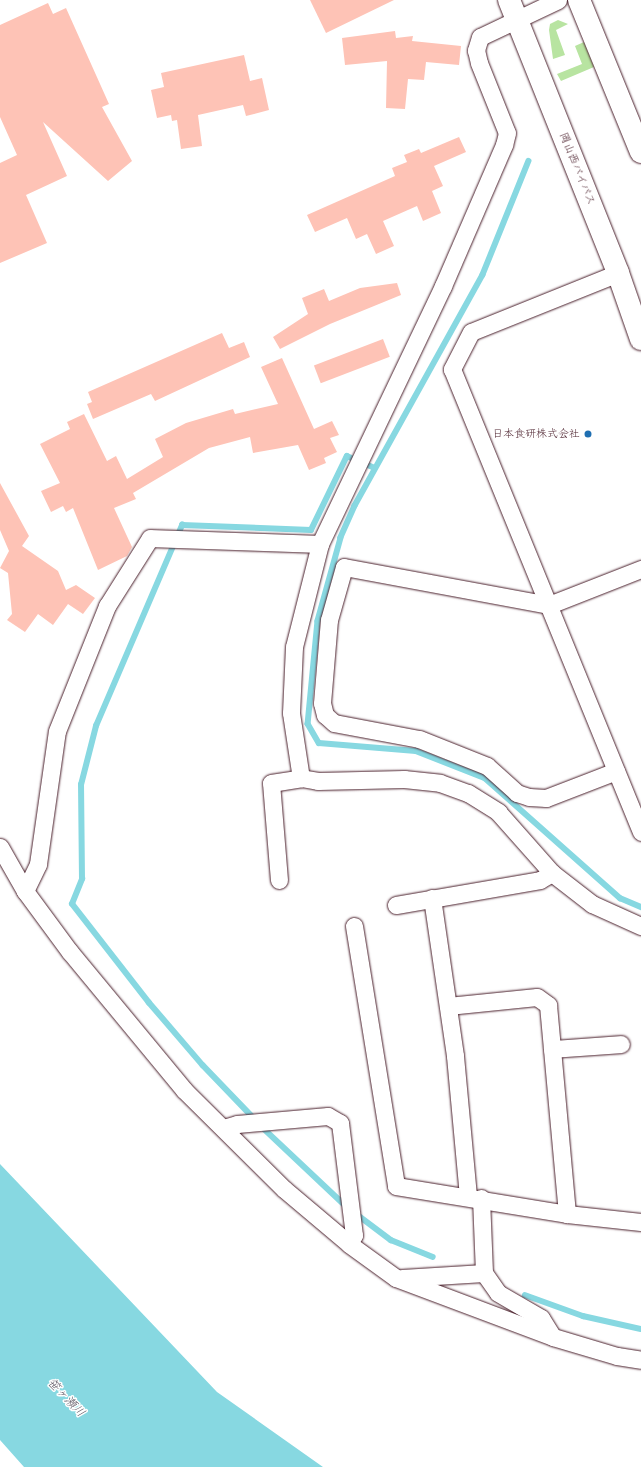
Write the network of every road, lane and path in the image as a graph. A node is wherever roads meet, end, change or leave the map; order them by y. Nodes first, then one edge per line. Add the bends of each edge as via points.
1 (558, 0) edge
2 (579, 0) edge
3 (513, 10) edge
4 (635, 119) edge
5 (641, 152) edge
6 (618, 273) junction
7 (641, 339) edge
8 (320, 544) junction
9 (641, 569) edge
10 (549, 605) junction
11 (616, 771) junction
12 (301, 778) junction
13 (641, 832) edge
14 (0, 847) edge
15 (552, 873) junction
16 (279, 880) dead end
17 (25, 891) junction
18 (432, 898) junction
19 (396, 905) dead end
20 (354, 926) dead end
21 (641, 926) edge
22 (448, 1006) junction
23 (622, 1044) dead end
24 (552, 1049) junction
25 (224, 1128) junction
26 (474, 1197) junction
27 (567, 1214) junction
28 (641, 1222) edge
29 (348, 1244) junction
30 (484, 1273) junction
31 (396, 1278) junction
32 (553, 1338) junction
33 (641, 1360) edge

1 - 3 street
2 - 4 highway
3 - 6 highway, 岡山西バイパス
3 - 8 street via 480,37 476,50 508,133 504,145 442,286
4 - 5 highway
6 - 7 highway, 岡山西バイパス
6 - 10 street via 471,332 452,369
8 - 12 street via 294,647 290,713
8 - 17 street via 150,538 107,606 57,731 38,864
9 - 10 street
10 - 11 street
10 - 11 street via 344,567 329,620 322,702 324,715 334,723 419,739 487,766 517,793 529,797 546,798
11 - 13 street
12 - 15 street via 318,781 404,779 440,783 468,793 498,812
12 - 16 street via 271,783
14 - 17 street
15 - 18 street via 540,880
15 - 21 street via 592,904
17 - 25 street via 115,1008 184,1090
18 - 19 street
18 - 22 street
20 - 26 street via 396,1186
22 - 24 street via 537,997 548,1006
22 - 26 street
23 - 24 street
24 - 27 street
25 - 29 street via 284,1188
25 - 29 street via 237,1124 328,1116 340,1123 354,1235
26 - 27 street
26 - 30 street
27 - 28 street
29 - 31 street
30 - 31 street
30 - 32 street via 498,1293 541,1318
31 - 32 street
32 - 33 street

